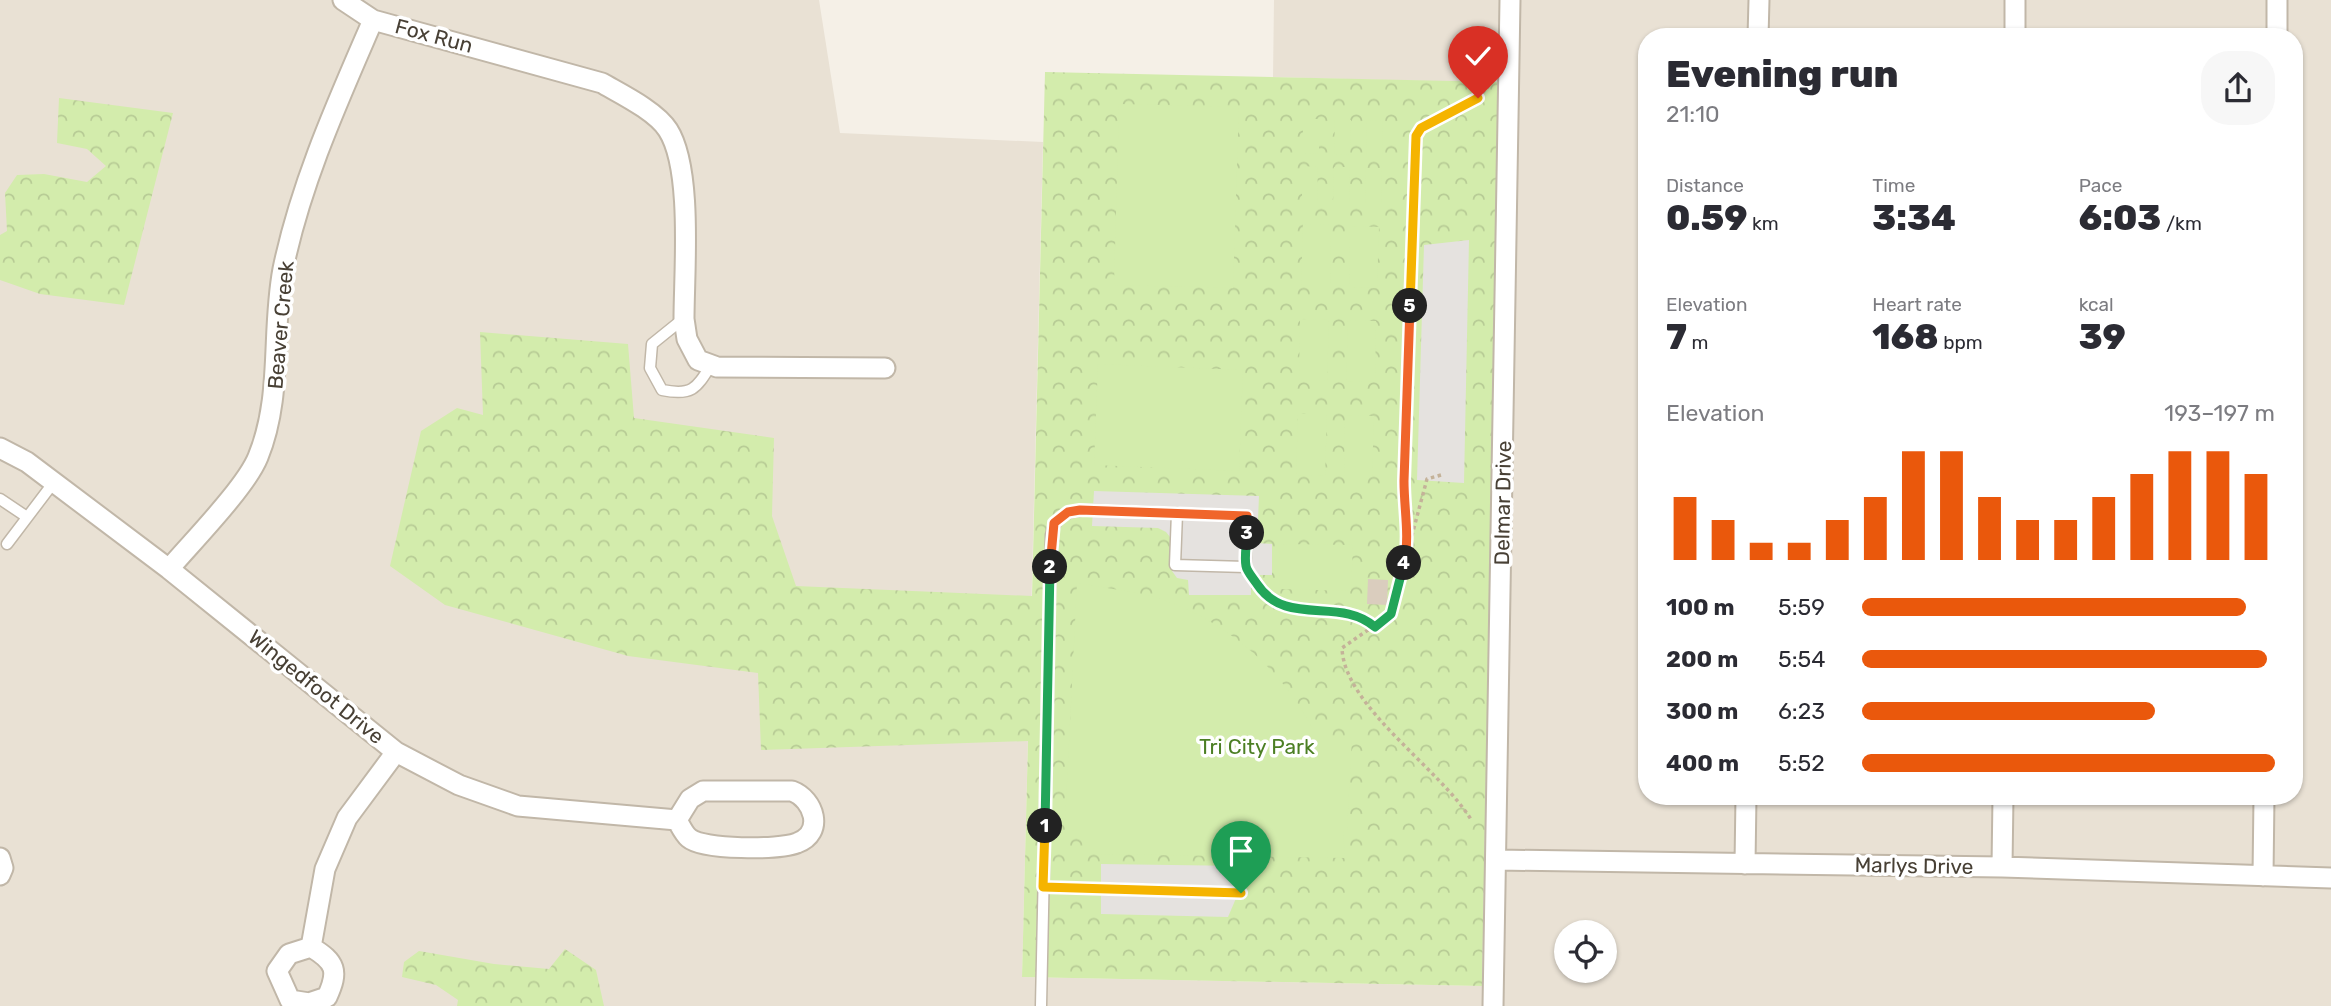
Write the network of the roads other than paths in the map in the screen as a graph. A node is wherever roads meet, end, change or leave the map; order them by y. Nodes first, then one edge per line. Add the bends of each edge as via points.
1 (343, 0) edge
2 (1510, 0) edge
3 (1759, 0) edge
4 (2015, 0) edge
5 (2277, 0) edge
6 (373, 20) junction
7 (1758, 28) edge
8 (2015, 28) edge
9 (2277, 28) edge
10 (684, 319) junction
11 (711, 365) junction
12 (885, 368) dead end
13 (0, 447) edge
14 (54, 482) junction
15 (0, 499) edge
16 (1177, 513) junction
17 (27, 517) junction
18 (7, 544) dead end
19 (169, 569) junction
20 (396, 752) junction
21 (1746, 805) edge
22 (2003, 805) edge
23 (2264, 805) edge
24 (677, 820) junction
25 (0, 858) edge
26 (1498, 860) junction
27 (1745, 864) junction
28 (2002, 867) junction
29 (0, 875) edge
30 (2263, 876) junction
31 (2331, 877) edge
32 (1043, 887) junction
33 (1241, 893) dead end
34 (311, 947) dead end
35 (1041, 1006) edge
36 (1493, 1006) edge

1 - 6 street, Fox Run
2 - 26 street, Delmar Drive
3 - 7 street
4 - 8 street
5 - 9 street
6 - 10 street, Fox Run via 602,83 634,101 668,130 682,169
6 - 19 street, Beaver Creek via 301,198 283,272 274,407 257,460
10 - 11 street, Fox Run via 687,339 698,360
10 - 11 lane via 652,344 650,368 662,390 682,394 697,387
11 - 12 street
13 - 14 street, Wingedfoot Drive
14 - 17 lane
14 - 19 street, Wingedfoot Drive
15 - 17 lane
16 - 16 lane via 1247,516 1246,567 1175,565
16 - 32 lane via 1080,510 1068,512 1054,523
17 - 18 lane
19 - 20 street, Wingedfoot Drive
20 - 24 street, Wingedfoot Drive via 458,785 519,806
20 - 34 street via 347,818 330,856
21 - 27 street
22 - 28 street
23 - 30 street
24 - 24 street via 689,838 709,846 781,846 798,843 810,834 814,819 804,796 792,791 703,791 690,799
25 - 29 street
26 - 27 street, Marlys Drive
26 - 36 street, Delmar Drive
27 - 28 street, Marlys Drive
28 - 30 street, Marlys Drive
30 - 31 street, Marlys Drive
32 - 33 lane
32 - 35 lane

